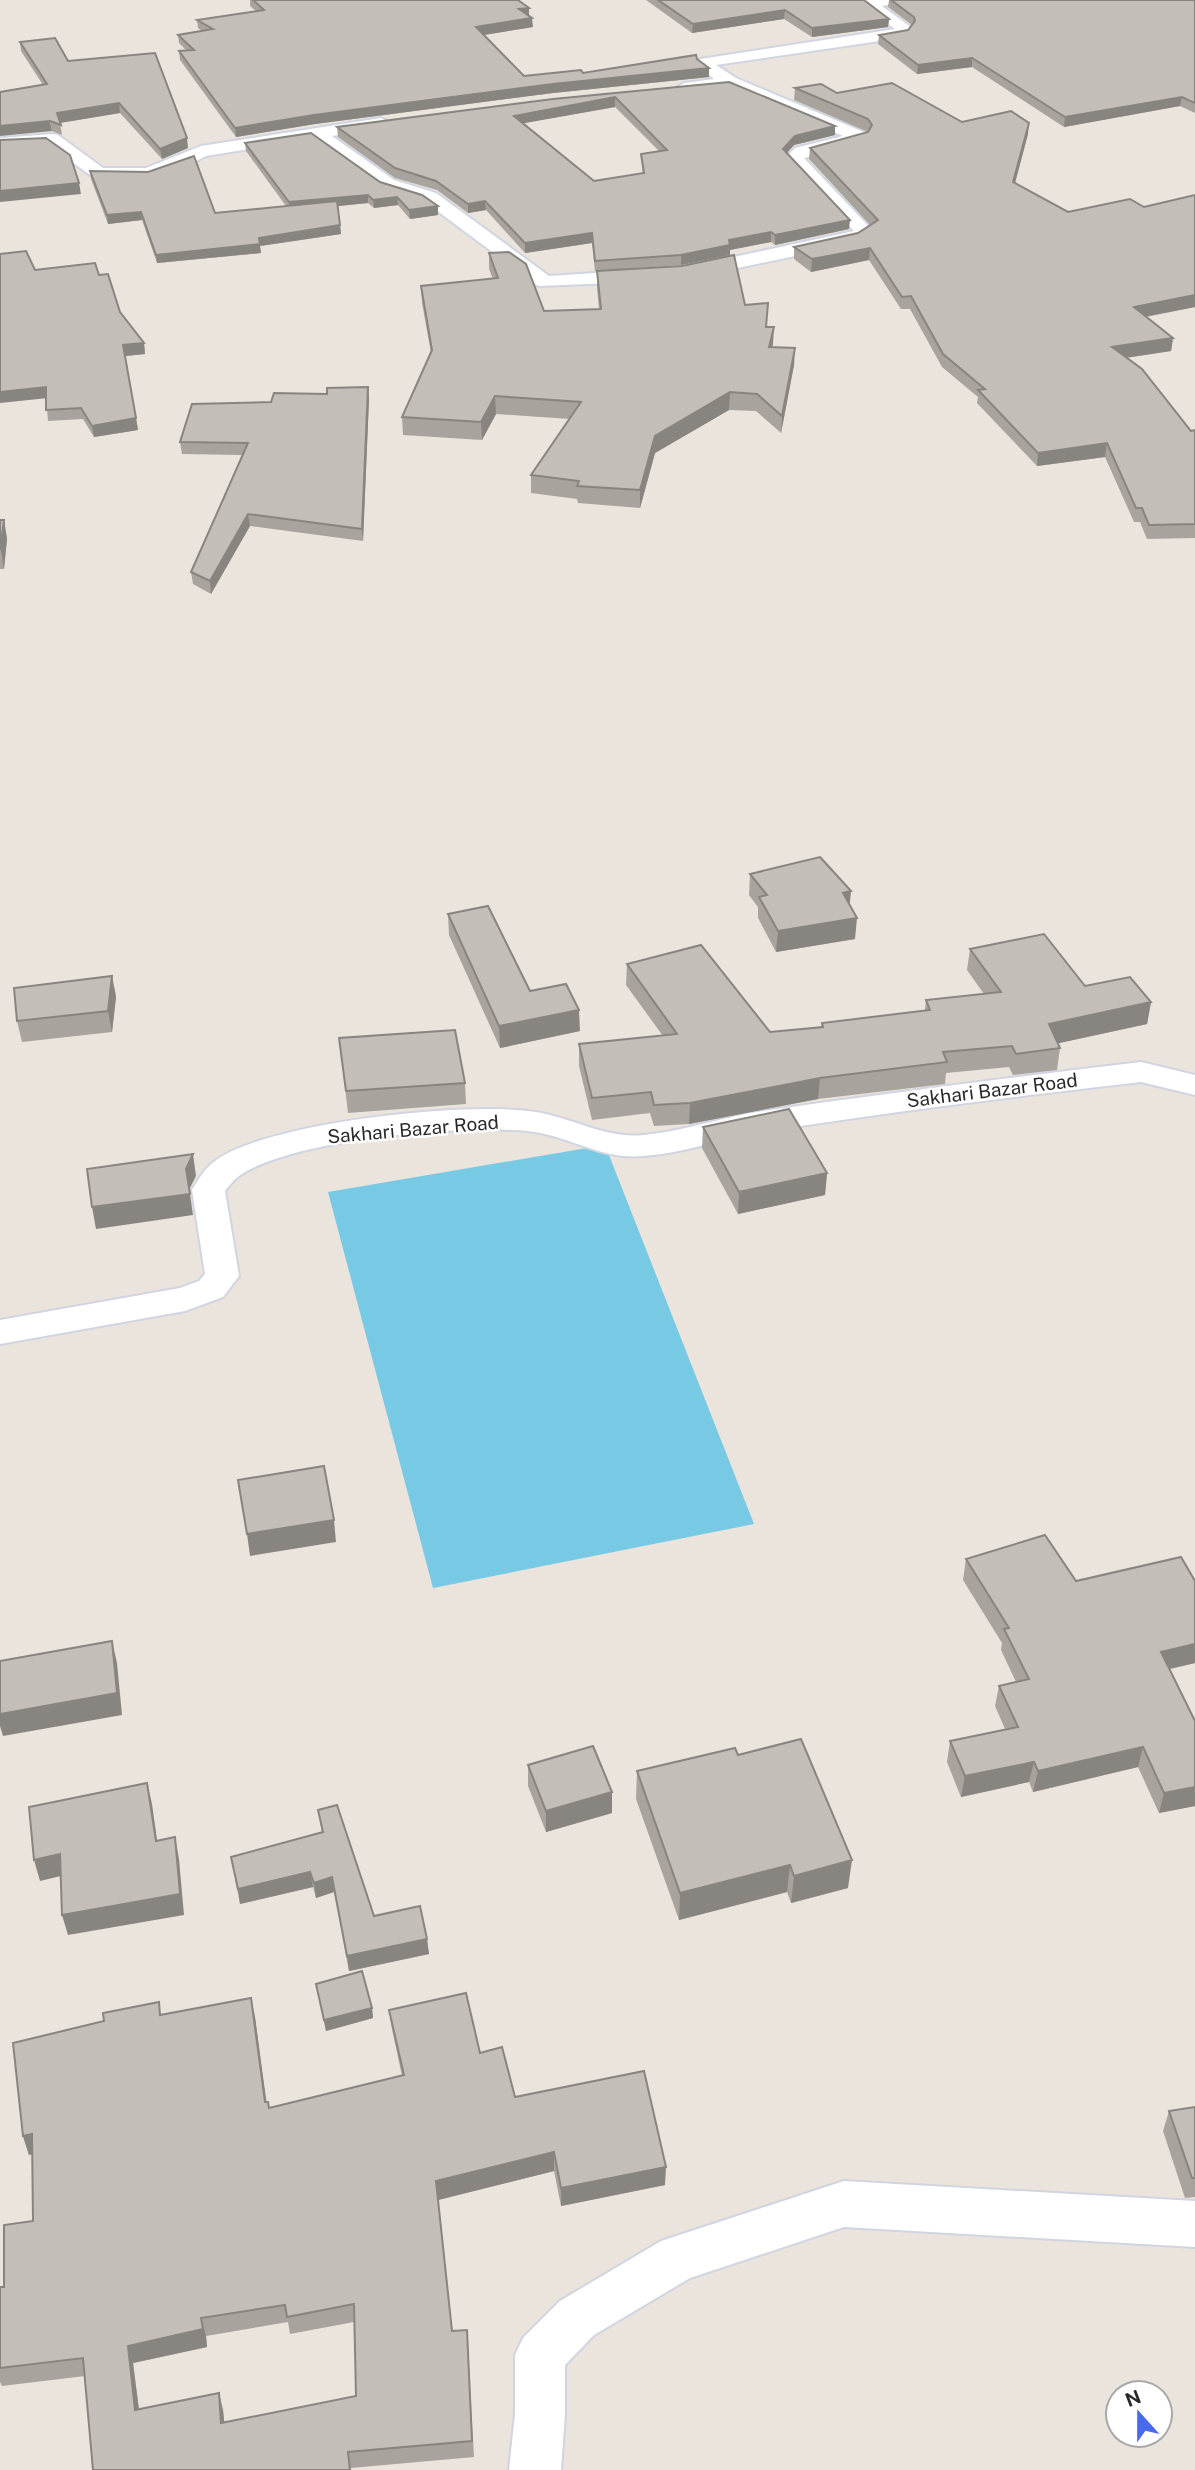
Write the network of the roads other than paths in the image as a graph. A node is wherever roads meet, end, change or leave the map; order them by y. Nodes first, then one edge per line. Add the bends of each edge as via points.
1 (893, 0) edge
2 (867, 2) edge
3 (730, 82) junction
4 (661, 90) edge
5 (394, 122) edge
6 (315, 132) junction
7 (0, 143) edge
8 (1195, 1085) edge
9 (0, 1332) edge
10 (1195, 2224) edge
11 (535, 2470) edge

1 - 2 street
2 - 3 street via 904,28 900,33 706,62
3 - 4 street
3 - 6 street via 860,137 801,152 794,158 865,232 661,275 545,282 430,197 388,184
5 - 6 street
6 - 7 street via 201,151 148,173 100,173 52,139
8 - 9 street, Sakhari Bazar Road via 1141,1072 742,1125 641,1146 601,1143 535,1122 482,1119 354,1131 270,1148 228,1167 208,1190 222,1276 211,1289 185,1299
10 - 11 street via 844,2204 678,2258 577,2318 540,2355

